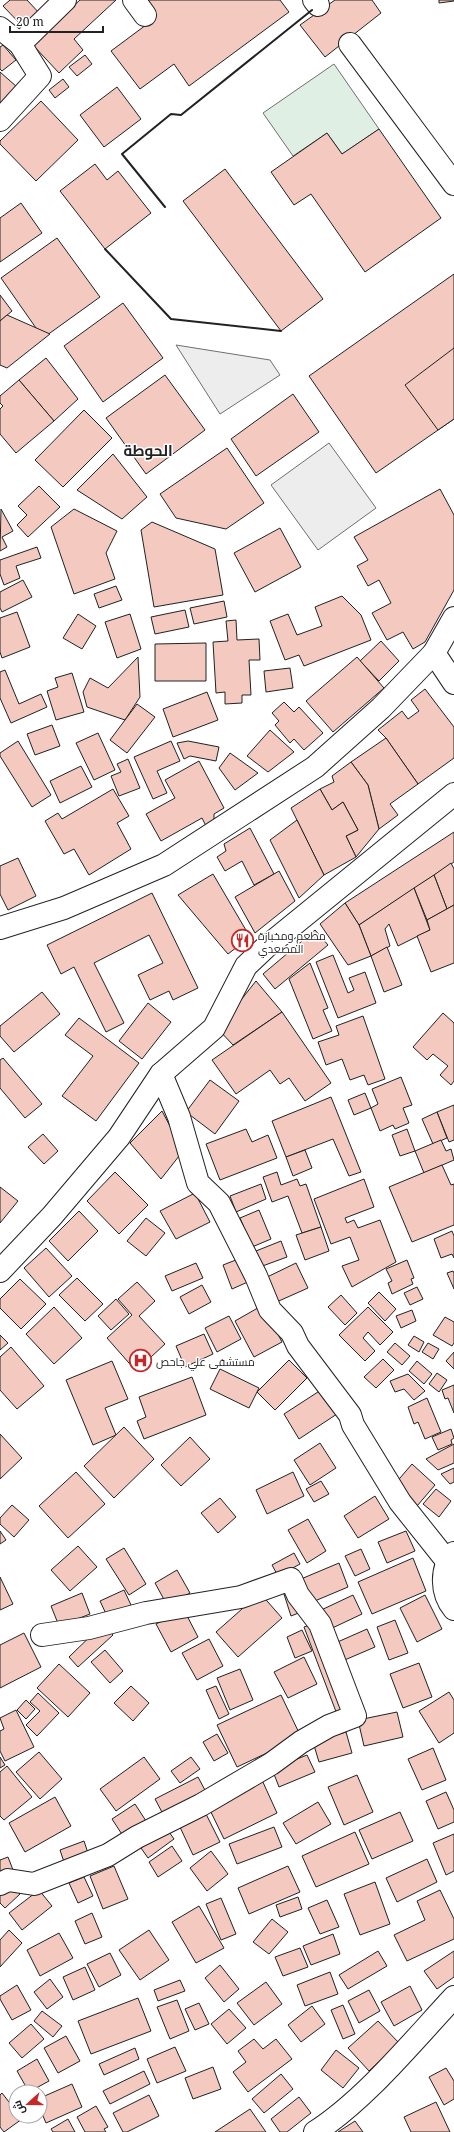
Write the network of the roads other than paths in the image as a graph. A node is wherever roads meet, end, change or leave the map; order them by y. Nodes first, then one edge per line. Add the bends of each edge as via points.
1 (65, 0) edge
2 (0, 28) edge
3 (20, 44) junction
4 (350, 44) dead end
5 (0, 120) edge
6 (454, 184) edge
7 (454, 618) edge
8 (434, 653) junction
9 (454, 683) edge
10 (454, 794) edge
11 (0, 928) edge
12 (162, 1074) junction
13 (0, 1271) edge
14 (451, 1557) edge
15 (454, 1609) edge
16 (42, 1635) dead end
17 (0, 1884) edge
18 (454, 1997) edge
19 (315, 2132) edge

1 - 3 street
2 - 3 street
3 - 5 street via 40,76
4 - 6 street
7 - 8 street
8 - 9 street
8 - 11 street via 381,708 315,767 164,865 64,908
10 - 12 street via 246,966 214,1028
12 - 13 street via 120,1137 52,1216
12 - 14 street via 179,1117 198,1183 219,1203 270,1310 292,1333 298,1346 350,1415 353,1425 400,1502
14 - 15 street via 443,1578 450,1604
16 - 17 street via 89,1628 146,1613 241,1597 291,1579 298,1595 320,1624 356,1716 329,1726 271,1764 201,1805 137,1837 108,1856 34,1884 8,1880
18 - 19 street via 363,2092

